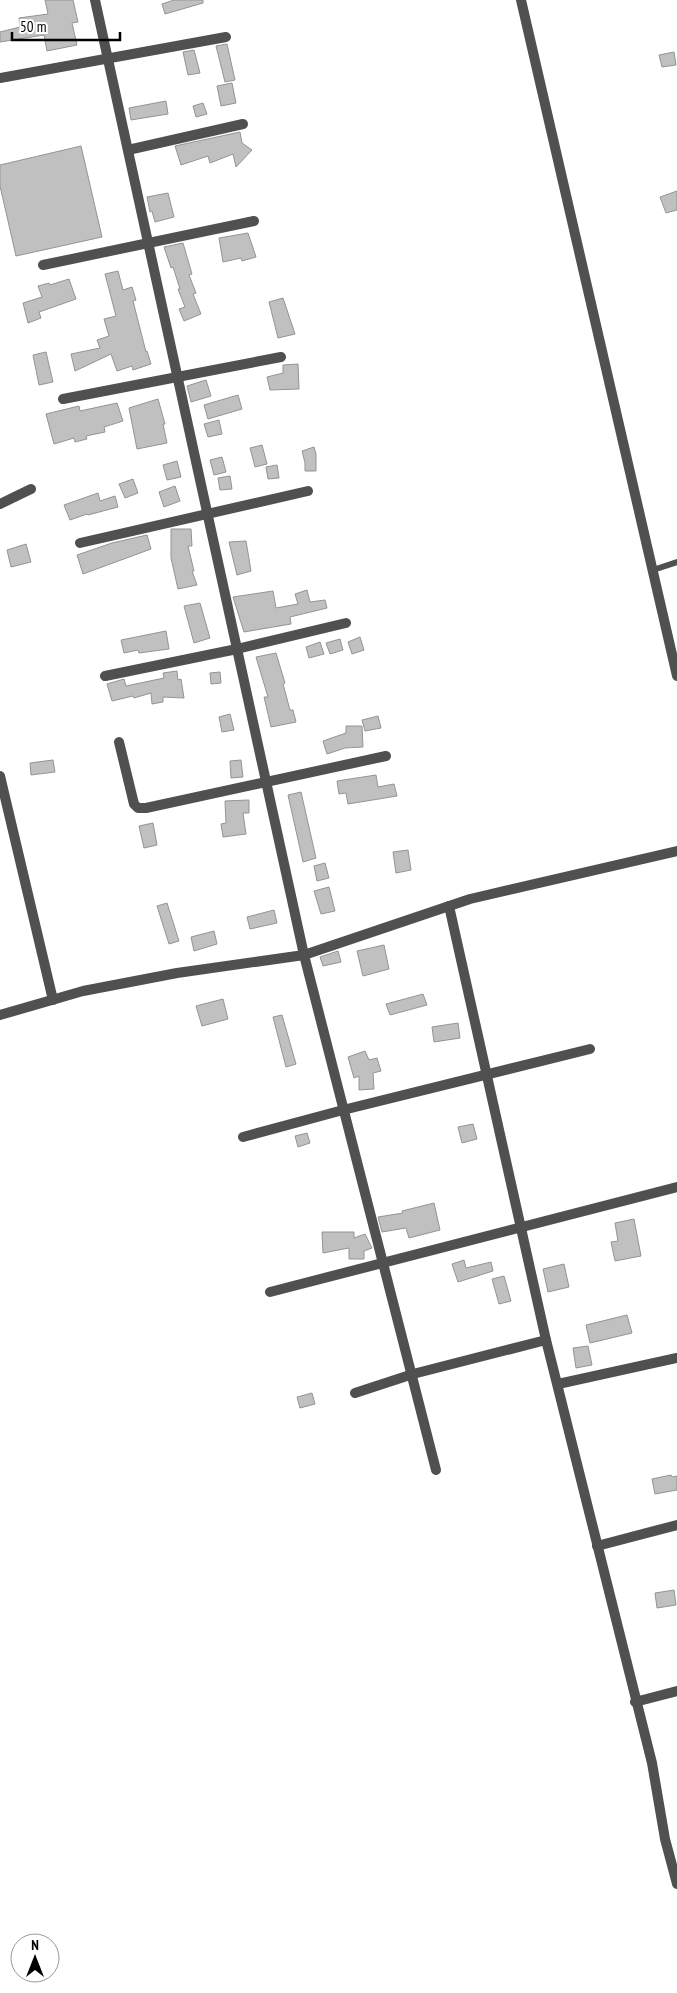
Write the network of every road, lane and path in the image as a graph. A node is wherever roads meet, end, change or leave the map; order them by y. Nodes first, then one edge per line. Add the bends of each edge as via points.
1 (95, 0) edge
2 (521, 0) edge
3 (226, 37) dead end
4 (108, 58) junction
5 (0, 78) edge
6 (242, 124) dead end
7 (128, 150) junction
8 (254, 221) dead end
9 (148, 243) junction
10 (43, 265) dead end
11 (281, 356) dead end
12 (177, 377) junction
13 (63, 399) dead end
14 (30, 489) dead end
15 (308, 491) dead end
16 (0, 504) edge
17 (207, 514) junction
18 (80, 543) dead end
19 (677, 562) edge
20 (653, 570) junction
21 (346, 623) dead end
22 (237, 649) junction
23 (105, 676) dead end
24 (677, 676) edge
25 (119, 742) dead end
26 (386, 756) dead end
27 (0, 776) edge
28 (266, 783) junction
29 (677, 851) edge
30 (449, 906) junction
31 (304, 955) junction
32 (53, 1000) junction
33 (0, 1015) edge
34 (590, 1049) dead end
35 (487, 1075) junction
36 (343, 1110) junction
37 (243, 1137) dead end
38 (677, 1187) edge
39 (522, 1227) junction
40 (382, 1261) junction
41 (270, 1292) dead end
42 (546, 1340) junction
43 (677, 1358) edge
44 (413, 1374) junction
45 (558, 1384) junction
46 (355, 1393) dead end
47 (436, 1470) dead end
48 (677, 1526) edge
49 (597, 1546) junction
50 (677, 1691) edge
51 (635, 1702) junction
52 (674, 1861) edge
53 (677, 1884) edge

1 - 4 street
2 - 20 street
3 - 4 street
4 - 5 street
4 - 7 street
6 - 7 street
7 - 9 street
8 - 9 street
9 - 10 street
9 - 12 street
11 - 12 street
12 - 13 street
12 - 17 street
14 - 16 street
15 - 17 street
17 - 18 street
17 - 22 street
19 - 20 lane
20 - 24 street
21 - 22 street
22 - 23 street
22 - 28 street
25 - 28 street via 134,804 138,808
26 - 28 street
27 - 32 street
28 - 31 street
29 - 30 street
30 - 31 street
30 - 35 street
31 - 32 street via 177,972
31 - 36 street
32 - 33 street
34 - 35 street
35 - 36 street
35 - 39 street
36 - 37 street
36 - 40 street
38 - 39 street
39 - 40 street
39 - 42 street
40 - 41 street
40 - 44 street
42 - 44 street
42 - 45 street
43 - 45 street
44 - 46 street
44 - 47 street
45 - 49 street
48 - 49 street
49 - 51 street
50 - 51 street
51 - 52 street via 652,1763 665,1839
52 - 53 street

